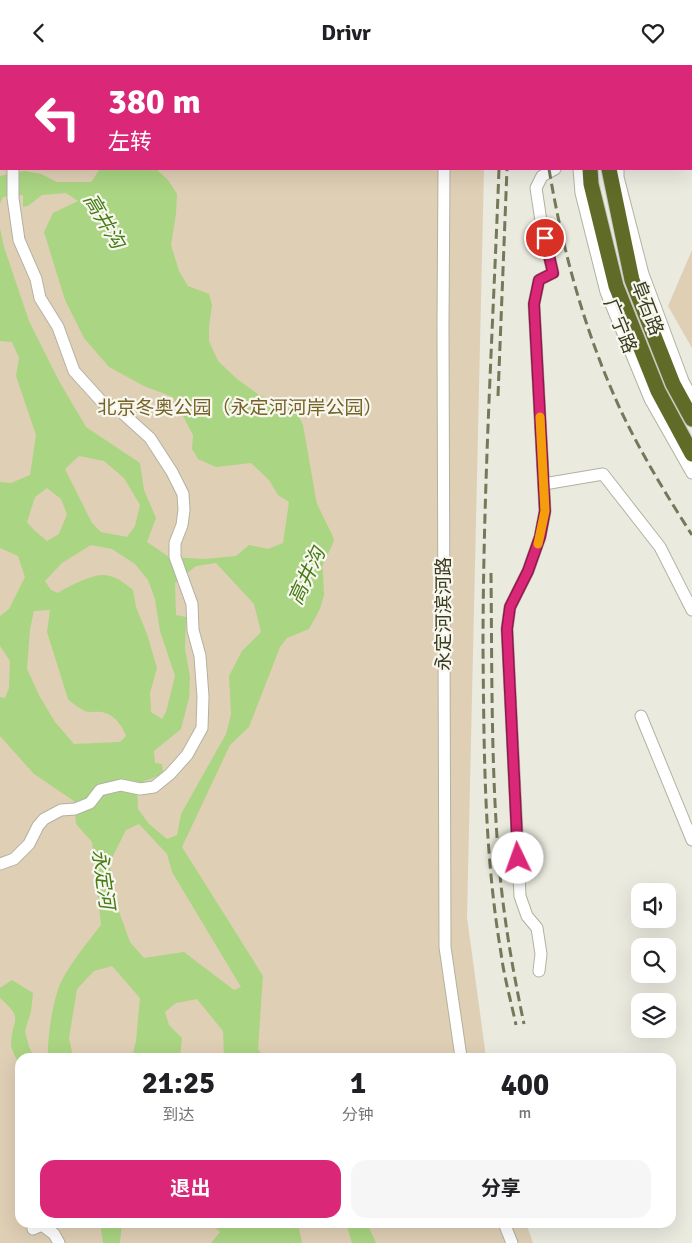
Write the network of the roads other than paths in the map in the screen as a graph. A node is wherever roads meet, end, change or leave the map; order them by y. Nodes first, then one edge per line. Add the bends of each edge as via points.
1 (13, 170) edge
2 (444, 170) edge
3 (553, 170) edge
4 (579, 170) edge
5 (590, 170) edge
6 (610, 170) edge
7 (618, 170) edge
8 (692, 397) edge
9 (692, 419) edge
10 (692, 454) edge
11 (692, 473) edge
12 (544, 484) junction
13 (692, 610) edge
14 (641, 716) dead end
15 (692, 840) edge
16 (0, 864) edge
17 (539, 971) dead end
18 (459, 1053) edge
19 (46, 1228) edge
20 (506, 1228) edge
21 (59, 1243) edge
22 (512, 1243) edge

1 - 16 street via 19,241 36,279 40,298 58,327 74,371 102,402 118,409 150,438 183,494 184,510 175,543 175,557 192,603 193,630 200,656 202,728 187,755 154,787 140,789 121,785 100,790 90,803 61,810 44,819 29,845 14,859
2 - 18 street, 永定河滨河路 via 445,947
3 - 12 street via 542,176 536,188 553,273 539,280 534,304
4 - 11 street, 广宁路 via 581,193 606,292 650,399
5 - 10 highway, 阜石路 via 616,286 658,391
6 - 9 highway, 阜石路 via 632,280 673,384
7 - 8 street, 广宁路 via 643,274
12 - 13 street via 603,474 660,547
12 - 17 street via 545,511 540,537 510,607 507,629 520,897 527,916 538,928
14 - 15 street
19 - 21 street
20 - 22 street

